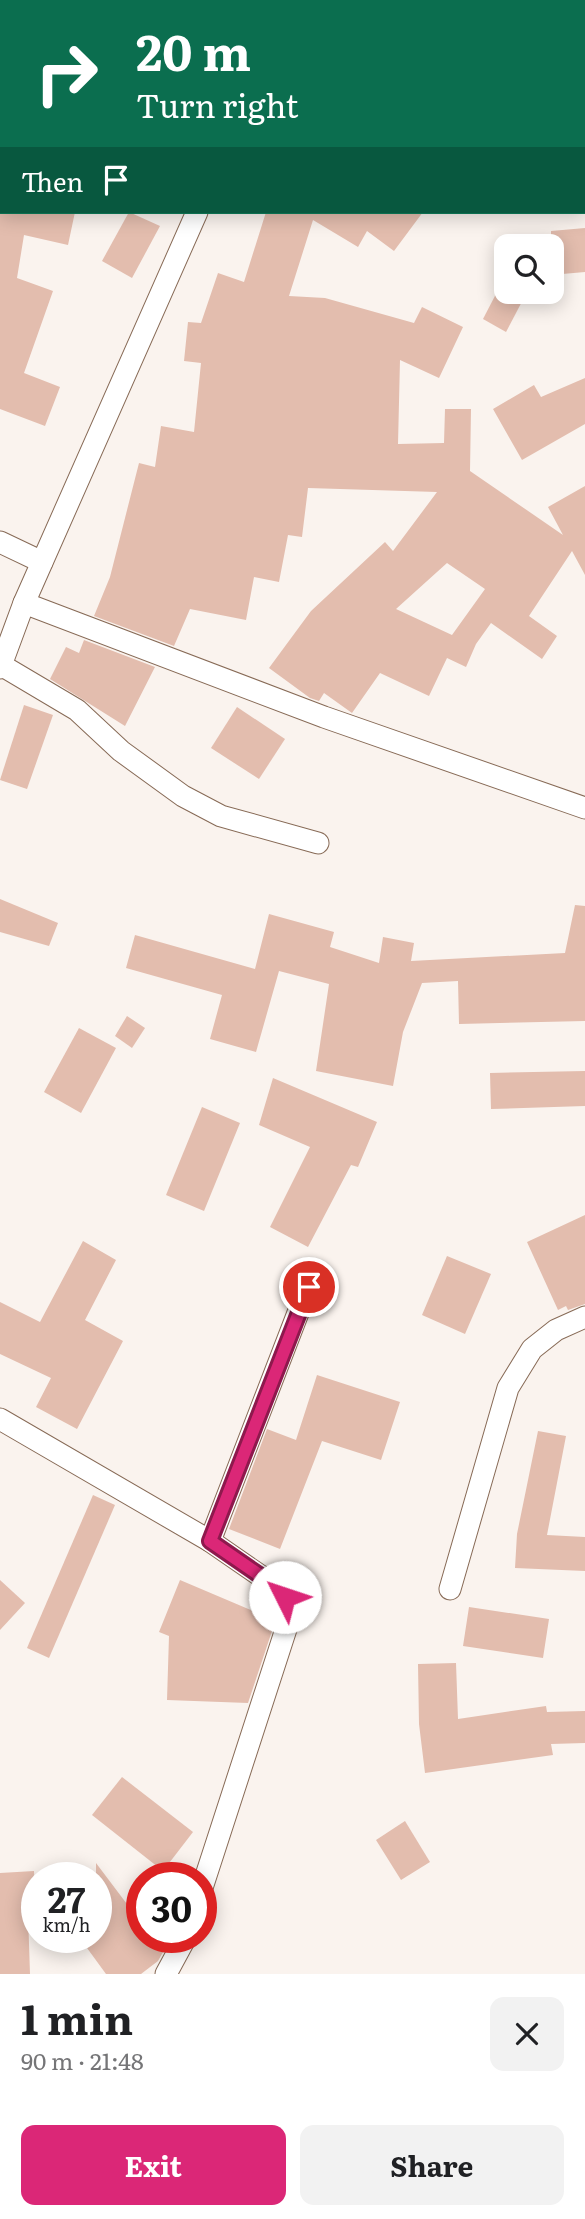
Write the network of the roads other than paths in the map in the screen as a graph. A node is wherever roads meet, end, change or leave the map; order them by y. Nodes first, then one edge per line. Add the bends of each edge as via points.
1 (196, 214) edge
2 (0, 542) edge
3 (42, 562) junction
4 (24, 603) junction
5 (1, 666) edge
6 (585, 808) edge
7 (318, 843) dead end
8 (309, 1287) dead end
9 (585, 1317) edge
10 (0, 1419) edge
11 (210, 1541) junction
12 (450, 1589) dead end
13 (210, 1862) edge
14 (177, 1953) edge
15 (166, 1974) edge

1 - 3 street
2 - 3 street
3 - 4 street
4 - 5 street
4 - 6 street via 335,722
5 - 7 street via 77,710 121,751 183,796 221,816
8 - 11 street
9 - 12 street via 532,1349 508,1388
10 - 11 street
11 - 13 street via 285,1597 288,1623
14 - 15 street

